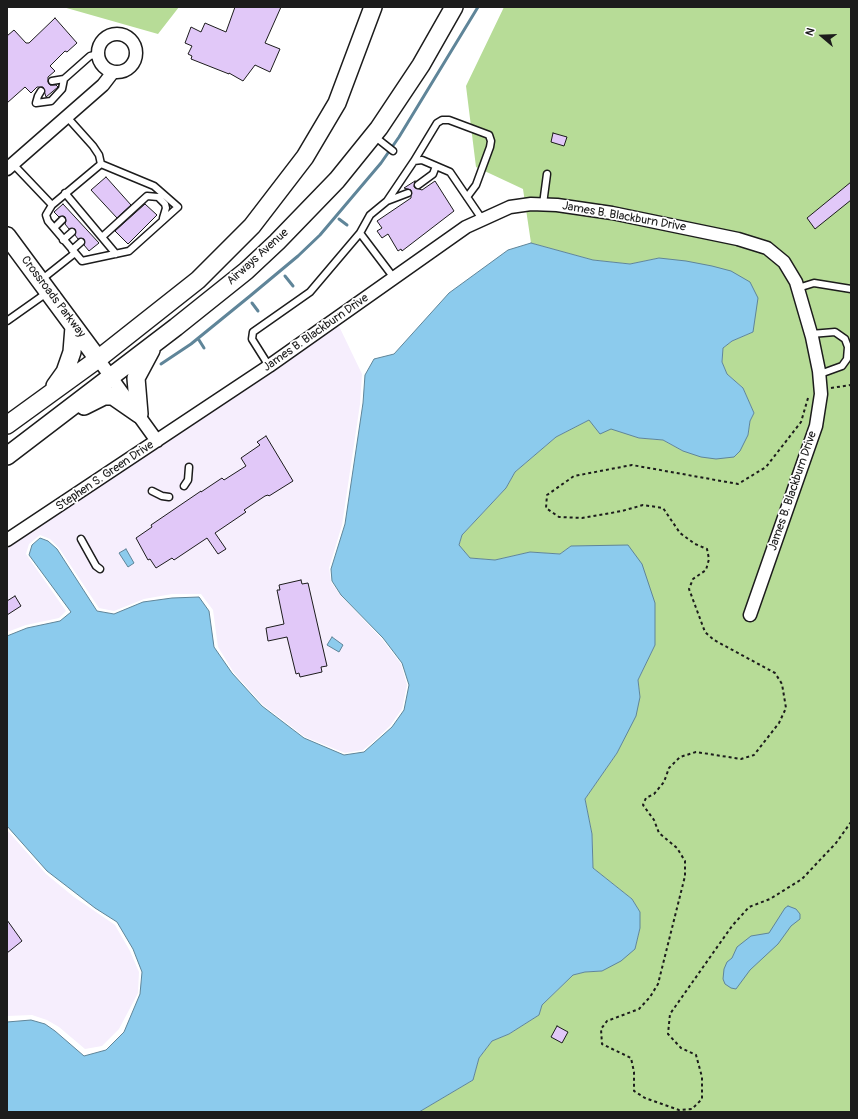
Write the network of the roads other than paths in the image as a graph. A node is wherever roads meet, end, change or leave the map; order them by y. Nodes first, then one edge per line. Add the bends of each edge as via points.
1 (373, 7) edge
2 (454, 7) edge
3 (98, 54) junction
4 (113, 72) junction
5 (64, 79) junction
6 (52, 81) dead end
7 (41, 91) dead end
8 (67, 117) junction
9 (373, 135) junction
10 (393, 151) dead end
11 (414, 161) junction
12 (101, 164) junction
13 (10, 166) edge
14 (436, 166) junction
15 (547, 174) dead end
16 (418, 186) dead end
17 (65, 193) junction
18 (408, 193) dead end
19 (467, 197) junction
20 (387, 201) junction
21 (543, 204) junction
22 (52, 205) junction
23 (77, 207) junction
24 (71, 212) dead end
25 (482, 219) junction
26 (62, 220) dead end
27 (160, 223) junction
28 (54, 228) junction
29 (72, 232) dead end
30 (360, 233) junction
31 (7, 236) edge
32 (102, 237) junction
33 (63, 240) junction
34 (81, 242) dead end
35 (73, 252) junction
36 (116, 254) junction
37 (394, 278) junction
38 (45, 286) junction
39 (798, 288) junction
40 (851, 289) edge
41 (7, 321) edge
42 (74, 327) junction
43 (811, 334) junction
44 (126, 337) junction
45 (157, 341) junction
46 (98, 359) junction
47 (269, 366) junction
48 (820, 374) junction
49 (112, 376) junction
50 (49, 394) junction
51 (139, 414) junction
52 (49, 423) junction
53 (7, 425) edge
54 (158, 441) junction
55 (7, 456) edge
56 (189, 467) dead end
57 (184, 486) dead end
58 (152, 491) dead end
59 (169, 496) dead end
60 (81, 539) dead end
61 (7, 540) edge
62 (100, 568) dead end
63 (750, 615) dead end

1 - 44 main road, Airways Avenue via 337,103 305,157 248,231 198,280
2 - 9 main road, Airways Avenue via 421,65
3 - 4 street via 101,64
3 - 4 street via 103,40 114,34 125,36 133,43 136,55 132,66 126,70
3 - 5 lane via 90,56
4 - 8 street
5 - 6 lane
5 - 7 lane via 58,96 45,103 36,103
8 - 12 lane via 93,146
8 - 13 street
9 - 10 lane
9 - 45 main road, Airways Avenue via 337,180 277,242 246,271
11 - 14 lane via 422,160
11 - 19 lane via 437,123 442,120 449,120 489,135 490,147 476,185
11 - 20 lane
12 - 17 lane
12 - 27 lane via 154,186 178,206
13 - 22 lane
14 - 16 lane via 433,174
14 - 19 lane via 450,172
15 - 21 lane
17 - 22 lane
17 - 23 lane
18 - 20 lane
19 - 25 lane
20 - 30 lane via 370,215
21 - 25 street, James B. Blackburn Drive via 510,207
21 - 39 street, James B. Blackburn Drive via 612,213 738,239 767,248 784,262
22 - 28 lane via 46,215
23 - 24 lane
23 - 32 lane via 84,221
25 - 37 street, James B. Blackburn Drive via 466,227
26 - 28 lane
27 - 32 lane via 165,213 165,204 158,197 147,196
27 - 36 lane via 129,251
28 - 33 lane
29 - 33 lane
30 - 37 lane
30 - 47 lane via 310,292 253,332 252,339
31 - 38 main road, Crossroads Parkway
32 - 36 lane
33 - 35 lane
34 - 35 lane
35 - 36 lane via 82,261
35 - 38 lane
37 - 47 street, James B. Blackburn Drive
38 - 41 lane
38 - 42 main road, Crossroads Parkway
39 - 40 lane via 814,283
39 - 43 street, James B. Blackburn Drive
42 - 44 main road via 101,341
42 - 46 main road, Crossroads Parkway
42 - 50 main road via 72,352 65,372
43 - 48 street, James B. Blackburn Drive
43 - 48 lane via 835,332 845,339 848,347 847,359 842,366
44 - 46 main road, Airways Avenue
45 - 49 main road, Airways Avenue
45 - 51 main road via 136,378
46 - 49 street, Stephen S. Green Drive
46 - 50 main road, Airways Avenue
47 - 54 street, James B. Blackburn Drive
48 - 63 street, James B. Blackburn Drive via 821,389 816,426
49 - 51 street, Stephen S. Green Drive
49 - 52 main road, Airways Avenue
50 - 53 main road, Airways Avenue
51 - 52 main road via 113,396 104,396
51 - 54 street, Stephen S. Green Drive
52 - 55 main road, Airways Avenue
54 - 61 street, Stephen S. Green Drive
56 - 57 lane via 188,480
58 - 59 lane
60 - 62 lane via 96,566

